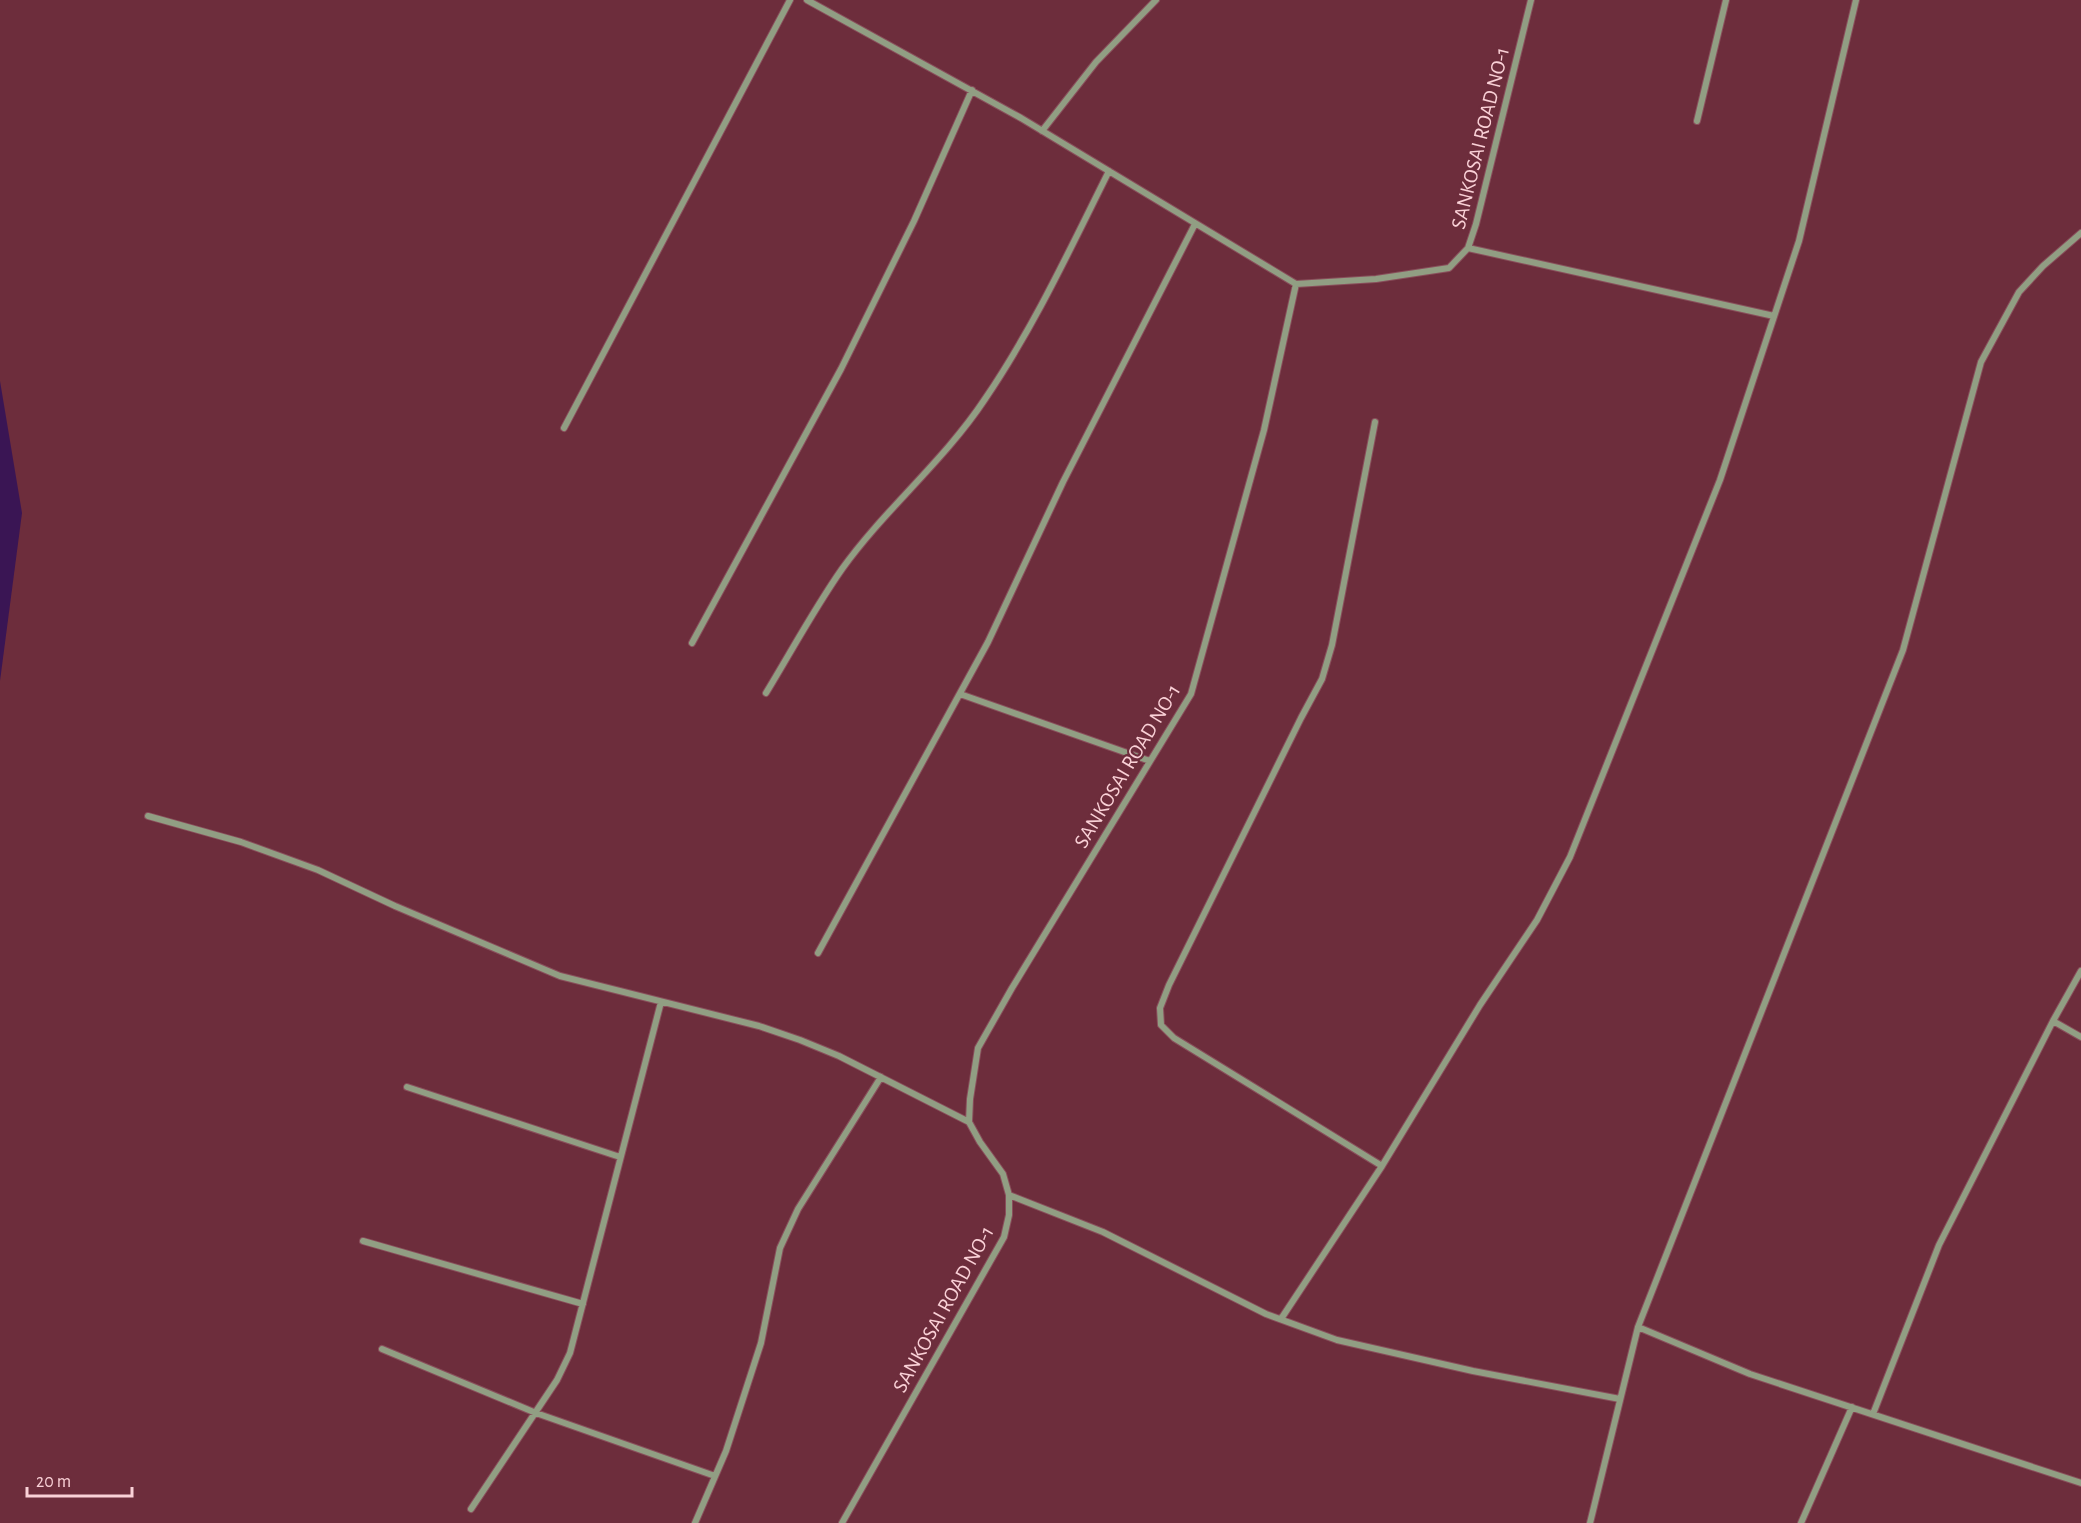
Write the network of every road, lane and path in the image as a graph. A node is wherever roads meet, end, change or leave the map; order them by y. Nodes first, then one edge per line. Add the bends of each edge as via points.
1 (790, 0) edge
2 (807, 0) edge
3 (1156, 0) edge
4 (1531, 0) edge
5 (1726, 0) edge
6 (1856, 0) edge
7 (972, 90) junction
8 (1697, 121) dead end
9 (1042, 131) junction
10 (1109, 171) junction
11 (1195, 224) junction
12 (2081, 233) edge
13 (1468, 248) junction
14 (1296, 284) junction
15 (1774, 316) junction
16 (1376, 422) dead end
17 (564, 428) dead end
18 (692, 643) dead end
19 (766, 693) dead end
20 (960, 694) junction
21 (1150, 761) junction
22 (148, 816) dead end
23 (818, 953) dead end
24 (2081, 971) edge
25 (661, 1002) junction
26 (2053, 1021) junction
27 (2081, 1037) edge
28 (881, 1077) junction
29 (407, 1087) dead end
30 (969, 1122) junction
31 (620, 1157) junction
32 (1382, 1166) junction
33 (1009, 1195) junction
34 (363, 1241) dead end
35 (583, 1304) junction
36 (1281, 1319) junction
37 (1638, 1327) junction
38 (382, 1349) dead end
39 (1620, 1399) junction
40 (1852, 1407) junction
41 (536, 1413) junction
42 (1873, 1414) junction
43 (715, 1476) junction
44 (2081, 1484) edge
45 (471, 1509) dead end
46 (695, 1523) edge
47 (842, 1523) edge
48 (1590, 1523) edge
49 (1801, 1523) edge

1 - 17 street
2 - 7 street
3 - 9 street via 1096,62
4 - 13 street, SANKOSAI ROAD NO-1
5 - 8 street
6 - 15 street via 1799,241
7 - 9 street
7 - 18 street via 914,221 841,369
9 - 10 street
10 - 11 street
10 - 19 street via 1028,331 984,401 941,457 843,569
11 - 14 street
11 - 20 street
12 - 37 street via 2019,292 1981,362 1903,650
13 - 14 street, SANKOSAI ROAD NO-1 via 1449,268 1376,279
13 - 15 street
14 - 21 street, SANKOSAI ROAD NO-1 via 1264,430 1191,694
15 - 32 street via 1720,480 1570,857 1537,920
16 - 32 street via 1322,679 1160,1008 1161,1025 1174,1038
20 - 21 street
20 - 23 street
21 - 30 street, SANKOSAI ROAD NO-1 via 978,1048
22 - 25 street via 241,842 318,870 560,976
24 - 26 street
25 - 28 street via 769,1030 839,1056
25 - 31 street
26 - 27 street
26 - 42 street via 1939,1245
28 - 30 street
28 - 43 street via 798,1209 780,1248 761,1343
29 - 31 street
30 - 33 street, SANKOSAI ROAD NO-1 via 1003,1174
31 - 35 street
32 - 36 street
33 - 36 street via 1103,1232
33 - 47 street, SANKOSAI ROAD NO-1 via 1010,1215 1004,1237
34 - 35 street
35 - 41 street via 570,1353
36 - 39 street via 1348,1343
37 - 39 street
37 - 40 street via 1750,1374
38 - 41 street
39 - 48 street
40 - 42 street
40 - 49 street
41 - 43 street
41 - 45 street
42 - 44 street
43 - 46 street

